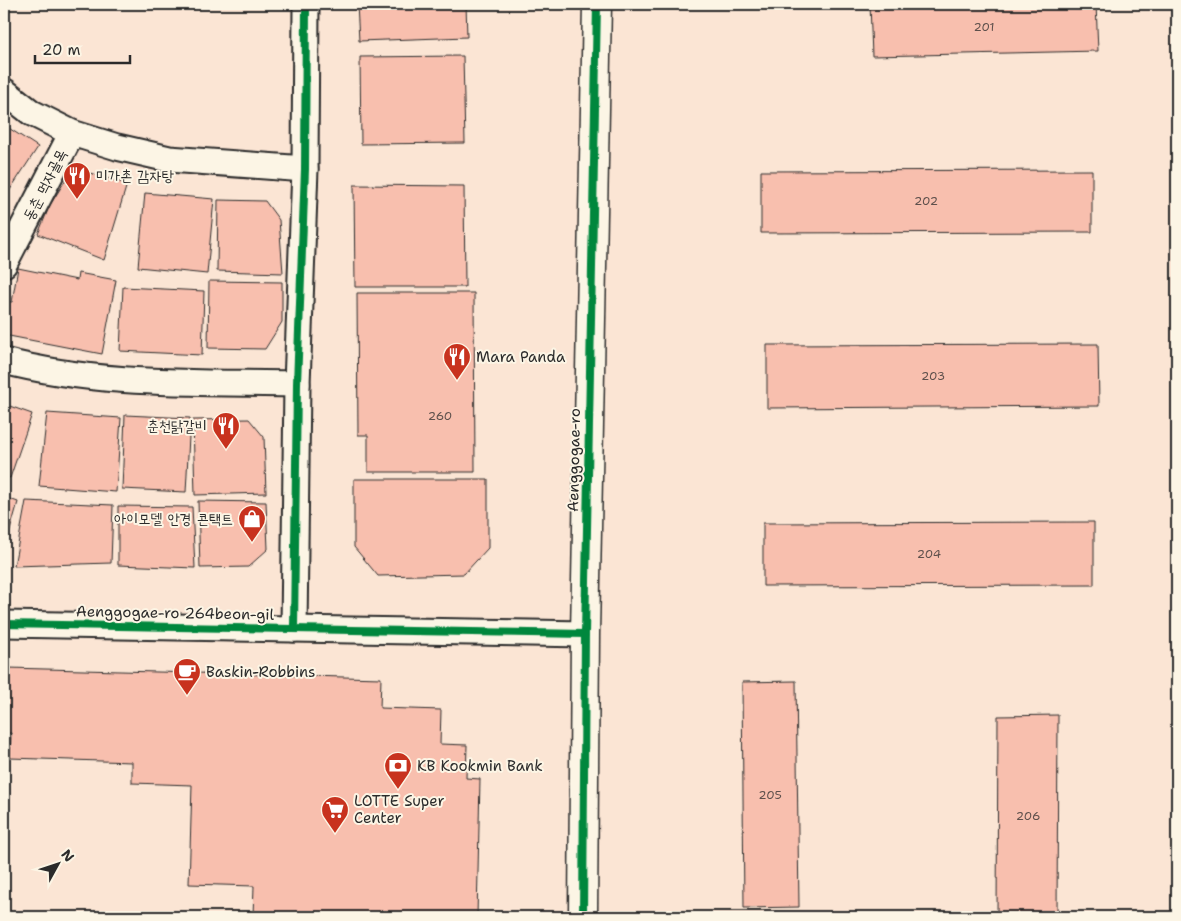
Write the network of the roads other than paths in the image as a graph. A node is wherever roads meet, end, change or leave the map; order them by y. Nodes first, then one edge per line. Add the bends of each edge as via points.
1 (306, 4) edge
2 (597, 4) edge
3 (4, 91) edge
4 (72, 133) junction
5 (305, 168) junction
6 (4, 264) edge
7 (4, 361) edge
8 (297, 384) junction
9 (4, 624) edge
10 (294, 629) junction
11 (585, 634) junction
12 (583, 917) edge

1 - 5 street
2 - 11 street, Aenggogae-ro
3 - 4 street via 32,113
4 - 5 street via 169,159
4 - 6 street, 동춘 먹자골목
5 - 8 street
7 - 8 street via 78,376
8 - 10 street
9 - 10 street, Aenggogae-ro 264beon-gil
10 - 11 street, Aenggogae-ro 264beon-gil
11 - 12 street, Aenggogae-ro

